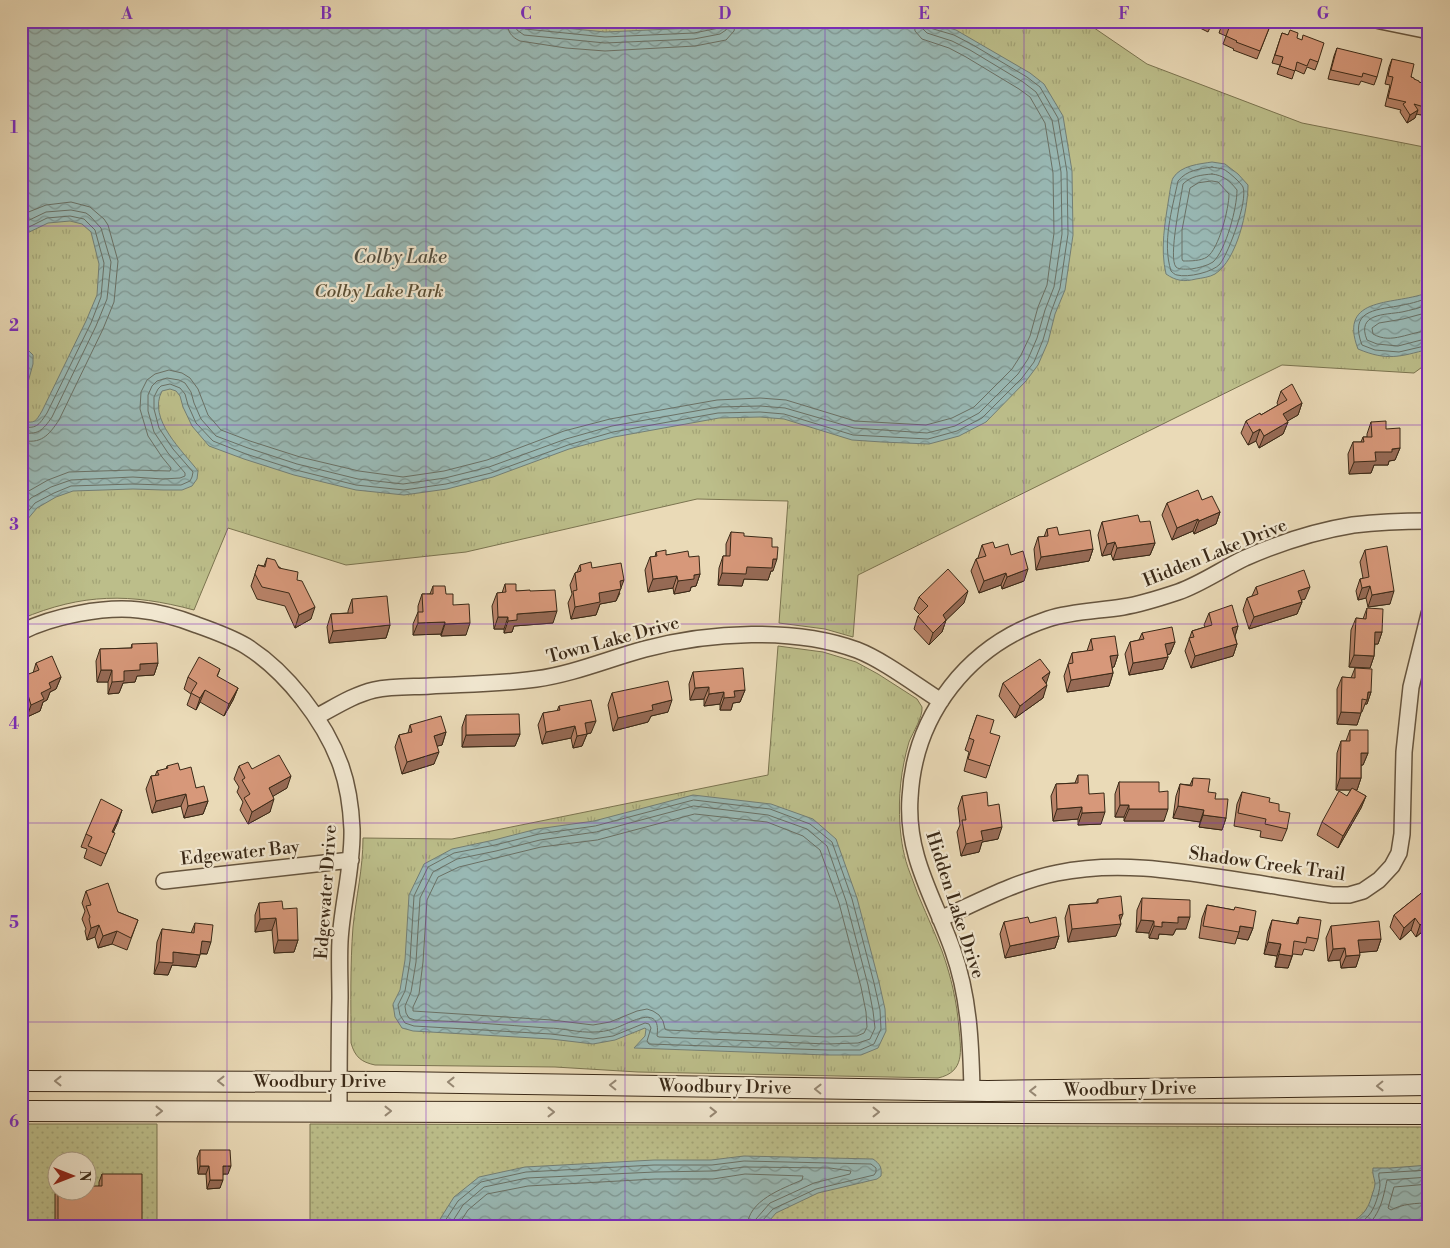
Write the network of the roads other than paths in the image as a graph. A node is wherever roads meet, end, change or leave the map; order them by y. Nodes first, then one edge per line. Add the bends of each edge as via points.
1 (1380, 21) edge
2 (1429, 31) edge
3 (1429, 520) edge
4 (1429, 614) edge
5 (21, 632) edge
6 (941, 701) junction
7 (316, 717) junction
8 (351, 860) junction
9 (164, 881) dead end
10 (940, 919) junction
11 (21, 1081) edge
12 (339, 1081) junction
13 (1429, 1085) edge
14 (972, 1091) junction
15 (21, 1111) edge
16 (339, 1111) junction
17 (1429, 1114) edge

1 - 2 street
3 - 6 street, Hidden Lake Drive via 1353,525 1317,532 1244,559 1182,591 1156,600 1049,619 989,649 962,672
4 - 10 street, Shadow Creek Trail via 1411,687 1399,852 1392,866 1363,891 1332,895 1170,869 1090,868 1056,873 1015,886
5 - 7 street, Edgewater Drive via 70,616 102,610 138,610 176,617 246,646 275,669
6 - 7 street, Town Lake Drive via 858,651 801,637 753,635 674,641 570,673 539,679 374,690
6 - 10 street, Hidden Lake Drive via 918,749 909,799 917,859
7 - 8 street, Edgewater Drive via 340,765 349,796
8 - 9 street, Edgewater Bay
8 - 12 street, Edgewater Drive via 340,942
10 - 14 street, Hidden Lake Drive via 961,975 971,1041
12 -> 11 main road, Woodbury Drive
14 -> 12 main road, Woodbury Drive
12 - 16 street, Edgewater Drive
13 -> 14 main road, Woodbury Drive
15 -> 16 main road, Woodbury Drive
16 -> 17 main road, Woodbury Drive

